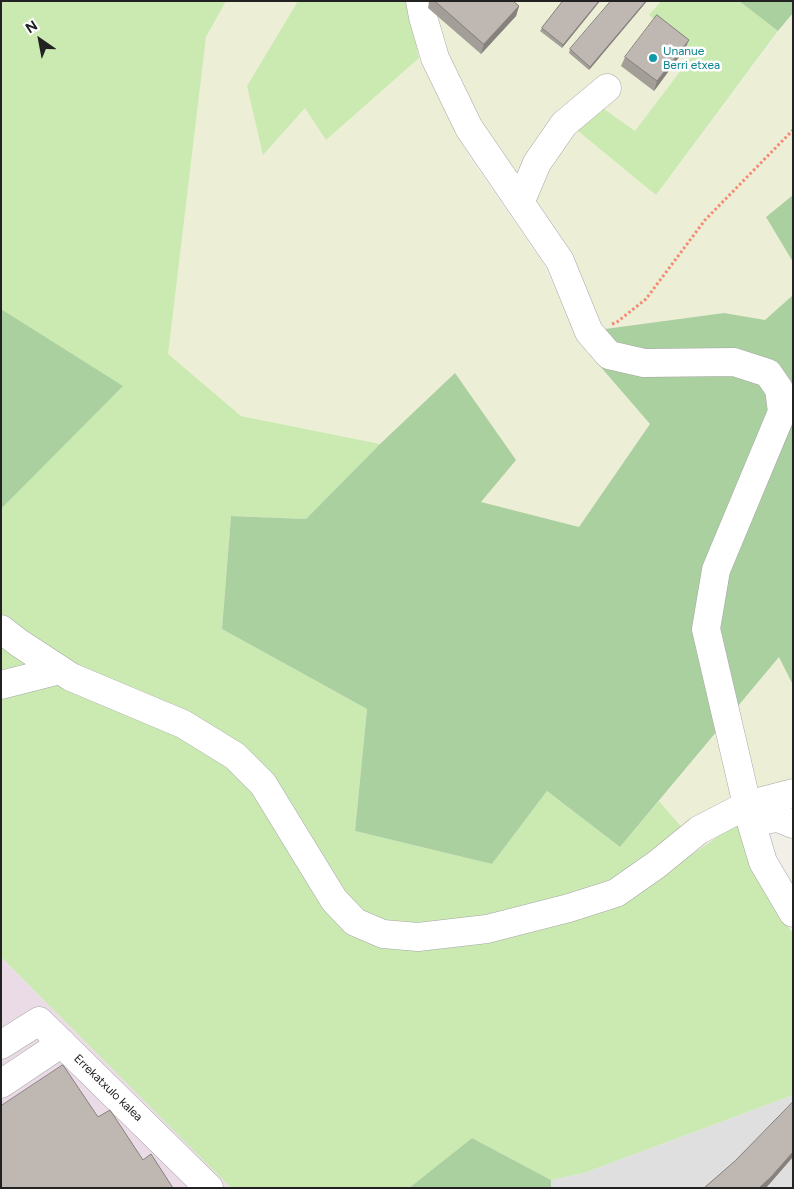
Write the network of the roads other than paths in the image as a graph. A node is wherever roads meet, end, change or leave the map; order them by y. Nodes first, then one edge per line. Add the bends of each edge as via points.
1 (420, 1) edge
2 (608, 88) dead end
3 (520, 203) junction
4 (1, 629) edge
5 (60, 670) junction
6 (1, 685) edge
7 (793, 793) edge
8 (749, 813) junction
9 (793, 824) edge
10 (763, 862) junction
11 (793, 879) edge
12 (793, 914) edge
13 (62, 1043) junction
14 (1, 1045) edge
15 (1, 1084) edge
16 (209, 1188) edge

1 - 3 street via 435,58 469,128
2 - 3 street via 564,124 537,163
3 - 8 street via 560,261 589,332 609,354 644,363 734,362 768,373 779,389 782,412 716,570 706,629
4 - 5 street
5 - 6 street
5 - 8 street via 183,724 235,756 263,784 334,900 355,922 383,934 418,937 487,929 616,893 699,830
7 - 8 street
8 - 9 street
8 - 10 street
10 - 11 street via 784,866
10 - 12 street
13 - 14 street, Errekatxulo kalea via 39,1021
13 - 15 street
13 - 16 street, Errekatxulo kalea

